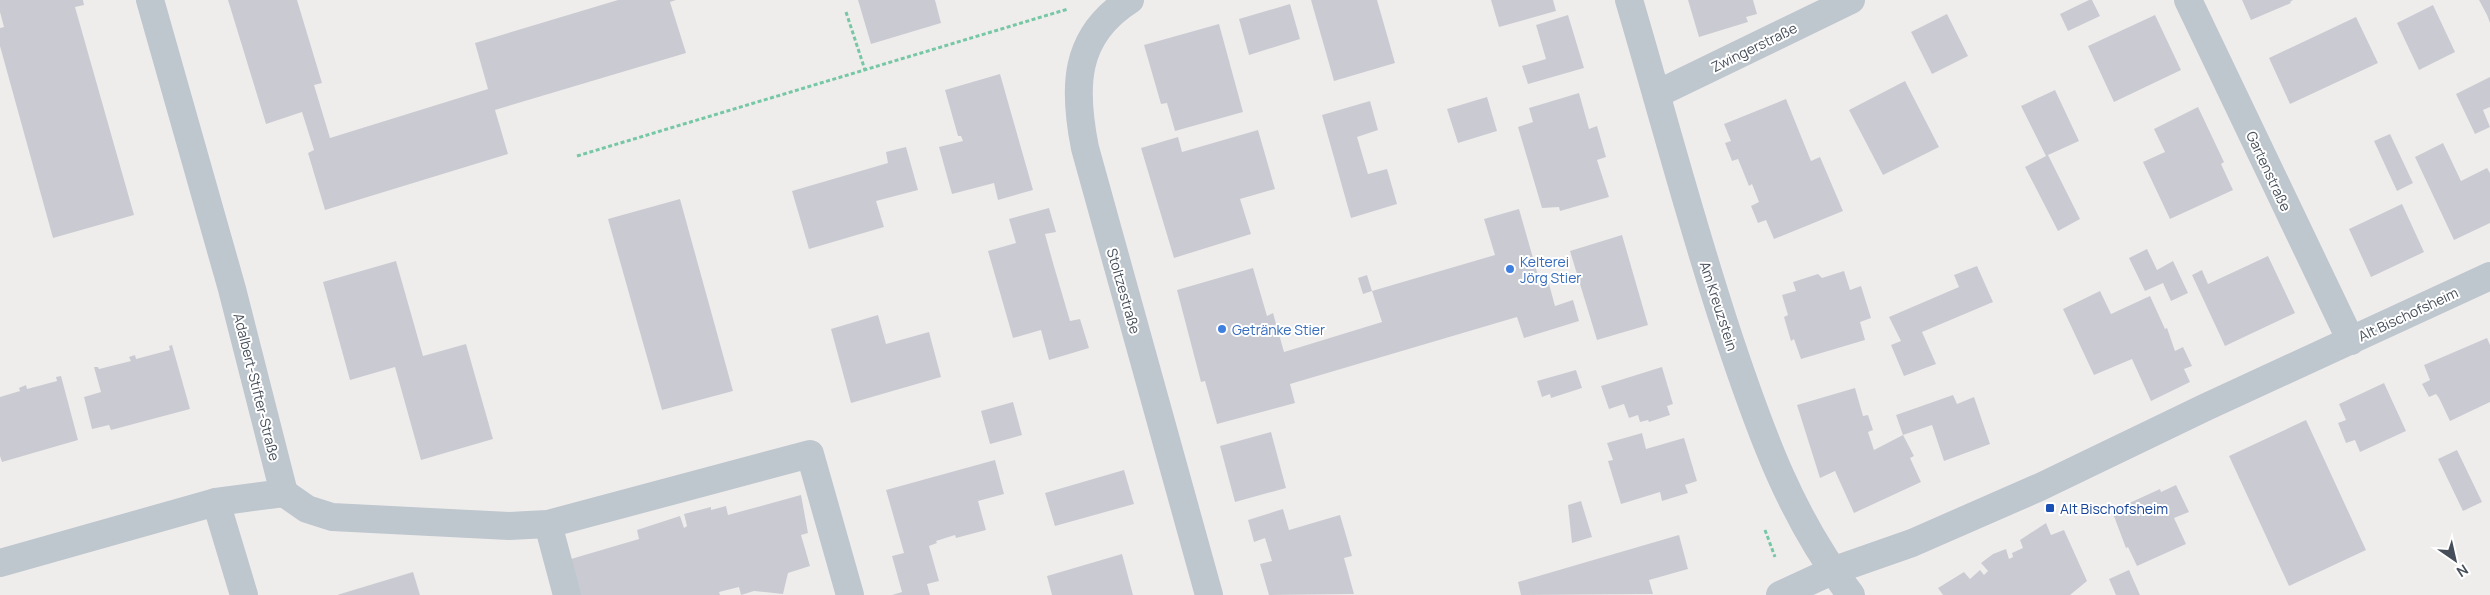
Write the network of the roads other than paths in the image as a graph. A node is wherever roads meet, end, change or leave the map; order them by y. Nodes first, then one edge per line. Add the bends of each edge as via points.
1 (150, 0) edge
2 (1130, 0) edge
3 (1629, 0) edge
4 (1851, 0) edge
5 (2188, 0) edge
6 (1656, 94) junction
7 (2490, 276) edge
8 (2351, 341) junction
9 (284, 493) junction
10 (216, 502) junction
11 (548, 524) junction
12 (0, 563) edge
13 (1832, 571) junction
14 (244, 595) edge
15 (567, 595) edge
16 (850, 595) edge
17 (1209, 595) edge
18 (1780, 595) edge
19 (1851, 595) edge

1 - 9 street, Adalbert-Stifter-Straße via 232,290
2 - 17 street, Stoltzestraße via 1097,28 1082,59 1078,116
3 - 6 street, Am Kreuzstein
4 - 6 street, Zwingerstraße
5 - 8 street, Gartenstraße
6 - 13 street, Am Kreuzstein via 1741,374 1795,510
7 - 8 street, Alt Bischofsheim
8 - 13 street, Alt Bischofsheim via 2040,487 1887,553
9 - 10 street
9 - 11 street via 307,509 332,517 509,526
10 - 12 street
10 - 14 street
11 - 15 street
11 - 16 street via 810,454
13 - 18 street, Alt Bischofsheim
13 - 19 street, Am Kreuzstein

